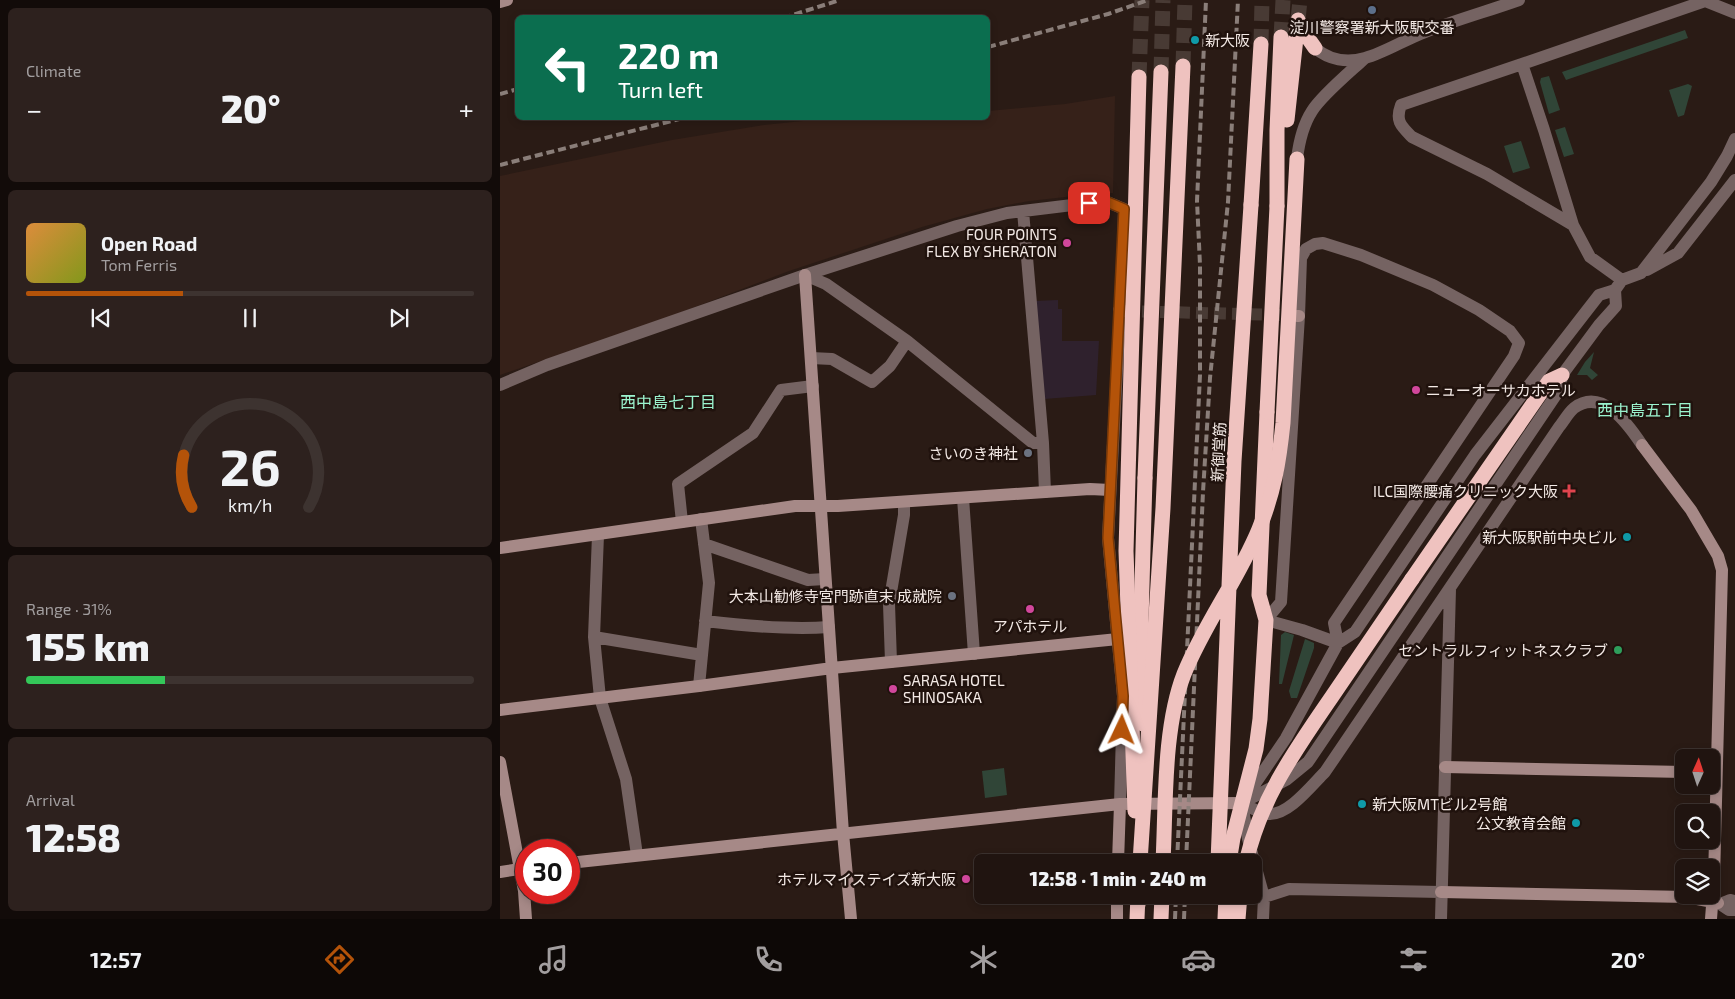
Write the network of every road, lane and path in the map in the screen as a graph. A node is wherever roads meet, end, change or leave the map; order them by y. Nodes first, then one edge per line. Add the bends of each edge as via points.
1 (507, 0) edge
2 (1519, 0) edge
3 (1706, 0) edge
4 (500, 2) edge
5 (1735, 13) edge
6 (1281, 37) tunnel mouth
7 (1261, 44) tunnel mouth
8 (1315, 48) joint
9 (1365, 58) junction
10 (1522, 64) junction
11 (1183, 66) tunnel mouth
12 (1161, 72) tunnel mouth
13 (1139, 77) tunnel mouth
14 (1258, 83) junction
15 (1735, 138) edge
16 (1297, 159) joint
17 (1278, 180) junction
18 (1735, 180) edge
19 (1023, 211) junction
20 (1574, 225) junction
21 (1640, 273) junction
22 (805, 275) junction
23 (1618, 285) junction
24 (907, 341) junction
25 (811, 358) junction
26 (1562, 375) junction
27 (500, 385) edge
28 (813, 386) junction
29 (1551, 404) junction
30 (1042, 442) junction
31 (1544, 450) junction
32 (1110, 490) junction
33 (1045, 492) junction
34 (963, 498) junction
35 (904, 502) junction
36 (820, 506) junction
37 (701, 519) junction
38 (682, 522) junction
39 (598, 535) junction
40 (704, 544) junction
41 (500, 548) edge
42 (825, 579) junction
43 (1450, 589) junction
44 (1266, 620) junction
45 (705, 621) junction
46 (829, 627) junction
47 (594, 637) junction
48 (1118, 639) junction
49 (1338, 643) junction
50 (974, 654) junction
51 (702, 655) junction
52 (891, 662) junction
53 (832, 668) junction
54 (700, 686) junction
55 (600, 698) junction
56 (500, 710) edge
57 (1143, 724) junction
58 (1715, 749) edge
59 (500, 762) edge
60 (1120, 764) junction
61 (1445, 767) junction
62 (1675, 772) edge
63 (1714, 794) edge
64 (1120, 804) junction
65 (1140, 804) junction
66 (1242, 804) junction
67 (843, 833) junction
68 (517, 839) edge
69 (1118, 854) edge
70 (1139, 854) edge
71 (1139, 854) edge
72 (1140, 854) edge
73 (1163, 854) edge
74 (1218, 854) edge
75 (1231, 854) edge
76 (1248, 854) edge
77 (637, 856) junction
78 (1714, 859) edge
79 (580, 862) edge
80 (515, 869) edge
81 (500, 872) edge
82 (1442, 892) junction
83 (1675, 897) edge
84 (1264, 898) junction
85 (1735, 901) edge
86 (1720, 903) edge
87 (525, 904) edge
88 (1117, 904) edge
89 (1161, 904) edge
90 (1217, 904) edge
91 (1226, 904) edge
92 (1239, 904) edge
93 (1716, 904) edge
94 (1718, 904) edge
95 (1735, 910) edge
96 (526, 919) edge
97 (852, 919) edge
98 (1117, 919) edge
99 (1160, 919) edge
100 (1216, 919) edge
101 (1225, 919) edge
102 (1238, 919) edge
103 (1263, 919) edge
104 (1441, 919) edge
105 (1711, 919) edge

1 - 4 street
2 - 9 street via 1424,32
3 - 5 street
3 - 10 street
6 - 17 highway
7 - 14 highway, 新御堂筋
8 - 9 street via 1331,58
8 - 17 highway via 1298,20
9 - 16 street via 1312,110 1304,126
10 - 20 street
10 - 20 street via 1401,105 1399,121 1412,137 1487,174
11 - 72 highway, bridge via 1163,508
12 - 57 highway, bridge via 1141,621
13 - 70 highway, bridge via 1126,551
14 - 17 highway
14 - 74 highway, 新御堂筋, bridge via 1234,461
15 - 21 street via 1711,182
16 - 73 highway, bridge via 1280,461 1272,492 1245,559 1211,618 1184,675 1177,699 1169,756
17 - 44 highway, bridge via 1259,594
18 - 21 street via 1678,253
19 - 22 street via 957,226
19 - 30 street
19 - 32 street via 1105,201 1124,209 1122,310
20 - 23 street via 1590,257
21 - 23 street
22 - 24 street via 826,284
22 - 25 street
22 - 27 street via 547,365
23 - 26 street via 1616,306
23 - 49 street via 1594,301 1475,455 1355,632
24 - 25 street via 890,366 872,382 832,359
24 - 30 street via 1033,443
25 - 28 street
26 - 29 street via 1560,389
26 - 76 highway, bridge via 1549,381 1283,770 1262,809
28 - 36 street
28 - 38 street via 781,390 753,433 678,484
29 - 31 street
29 - 66 street via 1308,762 1286,780
30 - 33 street
31 - 43 street
31 - 58 street via 1574,409 1583,403 1602,403 1628,425 1691,510 1713,547 1721,565
32 - 33 street
32 - 48 street via 1108,538
33 - 34 street
34 - 35 street
34 - 50 street
35 - 36 street
35 - 52 street via 889,604
36 - 37 street via 795,506
36 - 42 street
37 - 38 street
37 - 40 street
38 - 39 street
39 - 41 street
39 - 47 street
40 - 42 street via 808,580
40 - 45 street via 709,583
42 - 46 street
43 - 61 street
43 - 66 street via 1325,772 1291,806 1278,813 1266,814
44 - 49 street
44 - 49 street via 1281,602 1301,258 1306,249 1323,243 1433,285 1479,310 1510,331 1519,343 1514,356 1334,623
44 - 66 highway via 1260,719
45 - 46 street via 749,626
45 - 51 street
46 - 53 street
47 - 51 street
47 - 55 street
48 - 50 street
48 - 60 street via 1123,696
49 - 66 street via 1286,738
50 - 52 street
51 - 54 street
52 - 53 street
53 - 54 street
53 - 67 street
54 - 55 street
55 - 56 street
55 - 77 street via 626,779
57 - 60 street
57 - 65 highway
59 - 68 street
60 - 64 street
61 - 62 street
61 - 82 street
63 - 78 street
64 - 65 street
64 - 67 street
64 - 69 street
65 - 66 street
65 - 71 highway
66 - 75 highway
66 - 84 street
67 - 77 street
67 - 97 street
77 - 79 street
80 - 81 street
82 - 83 street
82 - 84 street via 1289,889
82 - 104 street
84 - 103 street
85 - 86 street
87 - 96 street
88 - 98 street
89 - 99 highway
90 - 100 highway
91 - 101 highway
92 - 102 highway
93 - 105 street
94 - 95 street

